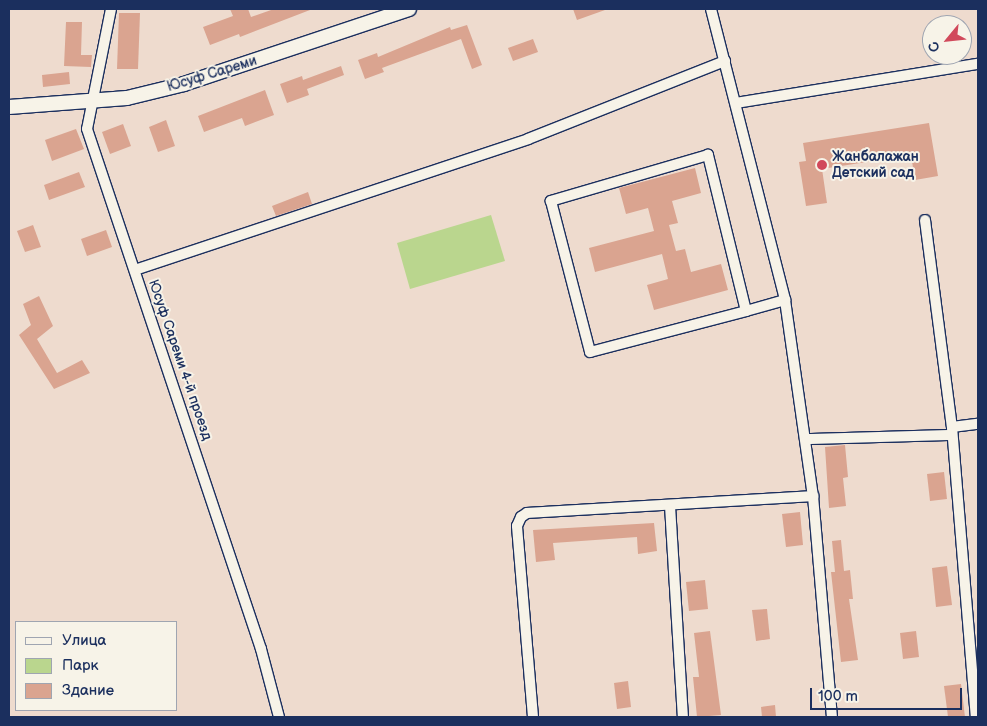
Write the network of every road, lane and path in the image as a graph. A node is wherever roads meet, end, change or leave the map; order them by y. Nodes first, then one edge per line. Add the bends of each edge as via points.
1 (111, 9) edge
2 (409, 9) edge
3 (711, 9) edge
4 (725, 61) junction
5 (978, 64) edge
6 (90, 101) junction
7 (736, 103) junction
8 (9, 107) edge
9 (925, 220) dead end
10 (135, 270) junction
11 (785, 300) junction
12 (746, 311) junction
13 (978, 424) edge
14 (952, 431) junction
15 (807, 439) junction
16 (813, 496) junction
17 (670, 506) junction
18 (278, 717) edge
19 (533, 717) edge
20 (683, 717) edge
21 (832, 717) edge
22 (976, 717) edge

1 - 6 street, Юсуф Сареми 4-й проезд
2 - 6 main road, Юсуф Сареми via 184,84 127,98
3 - 4 street
4 - 7 street
4 - 10 street via 528,139
5 - 7 street
6 - 8 main road, Юсуф Сареми
6 - 10 street, Юсуф Сареми 4-й проезд via 87,129
7 - 11 street
9 - 14 street
10 - 18 street, Юсуф Сареми 4-й проезд via 261,649
11 - 12 street
11 - 15 street
12 - 12 street via 590,352 551,201 708,155
13 - 14 street
14 - 15 street
14 - 22 street
15 - 16 street
16 - 17 street
16 - 21 street
17 - 19 street via 527,513 521,517 517,526
17 - 20 street

